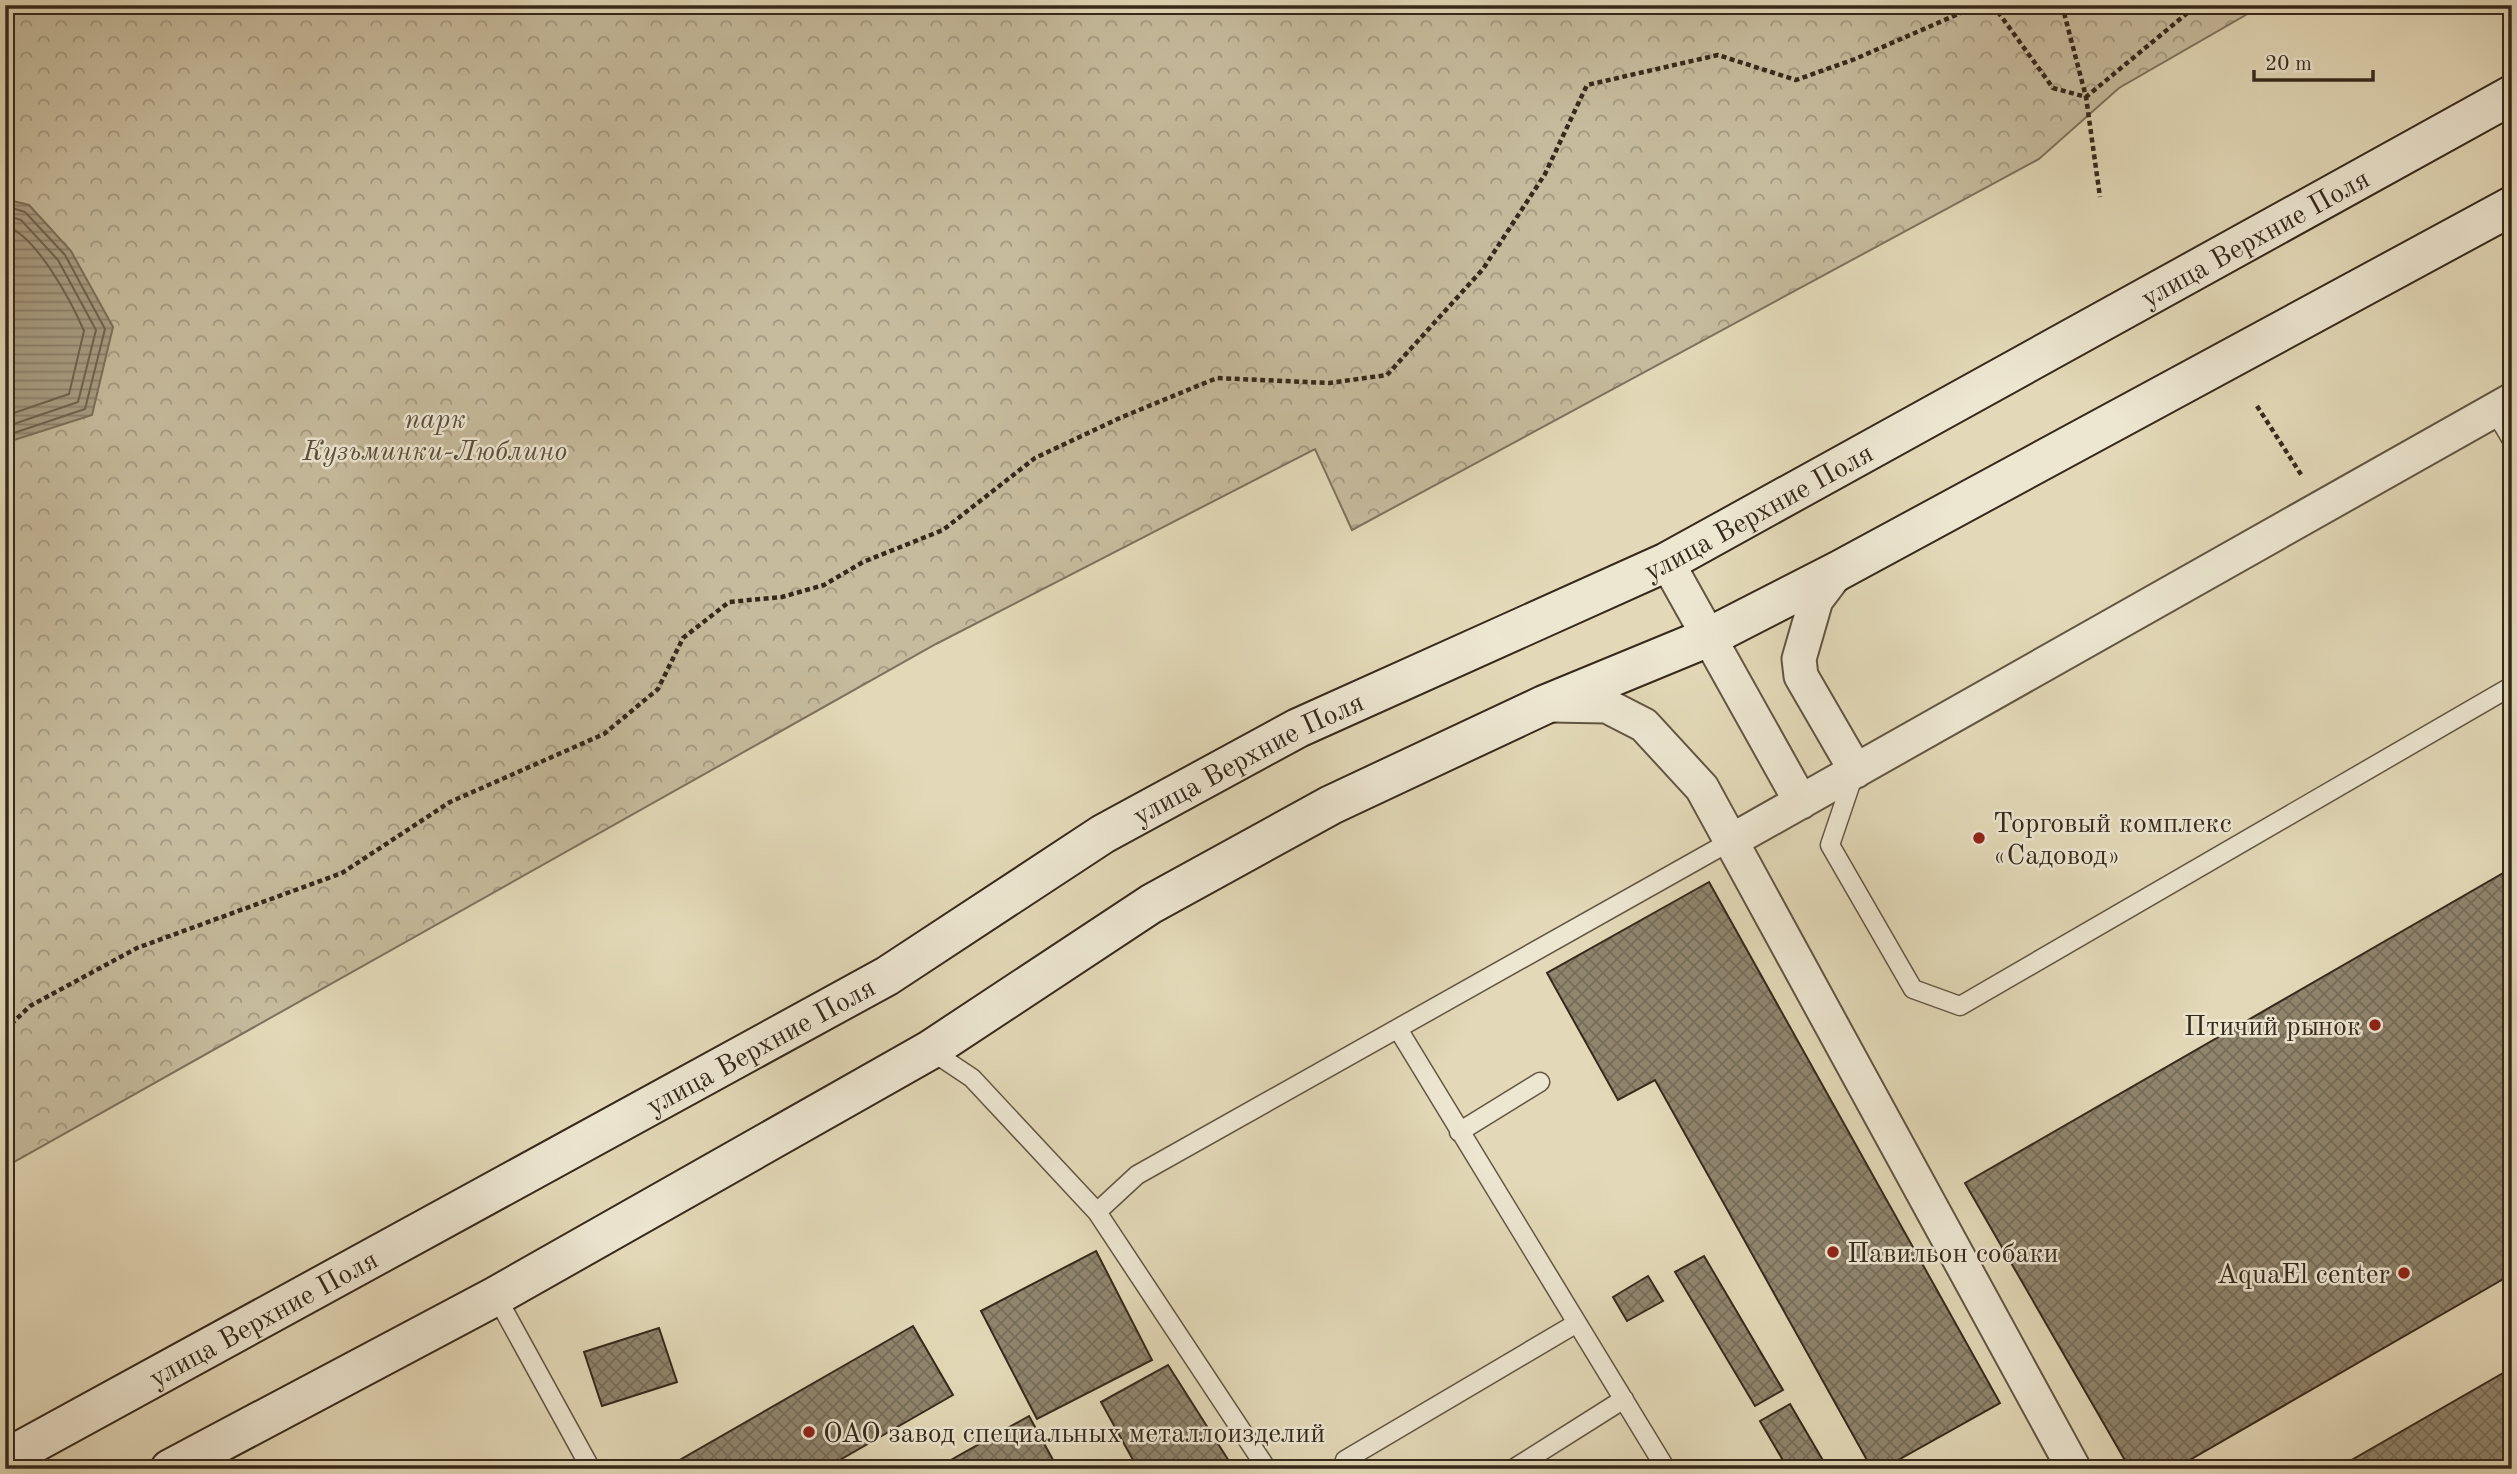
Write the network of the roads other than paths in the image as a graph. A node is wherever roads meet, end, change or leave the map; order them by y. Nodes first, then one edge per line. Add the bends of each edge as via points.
1 (2512, 95) edge
2 (2512, 206) edge
3 (2503, 405) edge
4 (2512, 440) edge
5 (1667, 562) junction
6 (1838, 571) junction
7 (1709, 637) junction
8 (2512, 686) edge
9 (1544, 705) junction
10 (1856, 771) junction
11 (1801, 802) junction
12 (1731, 841) junction
13 (1398, 1029) junction
14 (930, 1050) junction
15 (1540, 1082) dead end
16 (1459, 1132) junction
17 (1097, 1212) junction
18 (496, 1296) junction
19 (1577, 1323) junction
20 (1624, 1399) junction
21 (5, 1459) edge
22 (1345, 1460) dead end
23 (170, 1469) edge
24 (591, 1469) edge
25 (1267, 1469) edge
26 (1513, 1469) edge
27 (1666, 1469) edge
28 (2074, 1469) edge

1 - 5 main road, улица Верхние Поля
2 - 6 main road
3 - 4 lane
3 - 10 street
5 - 7 street
5 - 21 main road, улица Верхние Поля via 1286,735 1103,834 887,976
6 - 7 main road
6 - 10 street via 1816,600 1799,659 1801,676
7 - 9 main road
7 - 11 street
8 - 10 lane via 1960,1006 1913,989 1830,845
9 - 12 street via 1607,706 1644,725 1702,788
9 - 14 main road via 1331,805 1151,904
10 - 11 street
11 - 12 street
12 - 13 lane
12 - 28 street
13 - 16 lane
13 - 17 lane via 1137,1175
14 - 17 lane via 972,1078
14 - 18 main road
15 - 16 lane
16 - 19 lane
17 - 25 lane
18 - 23 main road
18 - 24 lane
19 - 20 lane
19 - 22 lane
20 - 26 lane
20 - 27 lane

